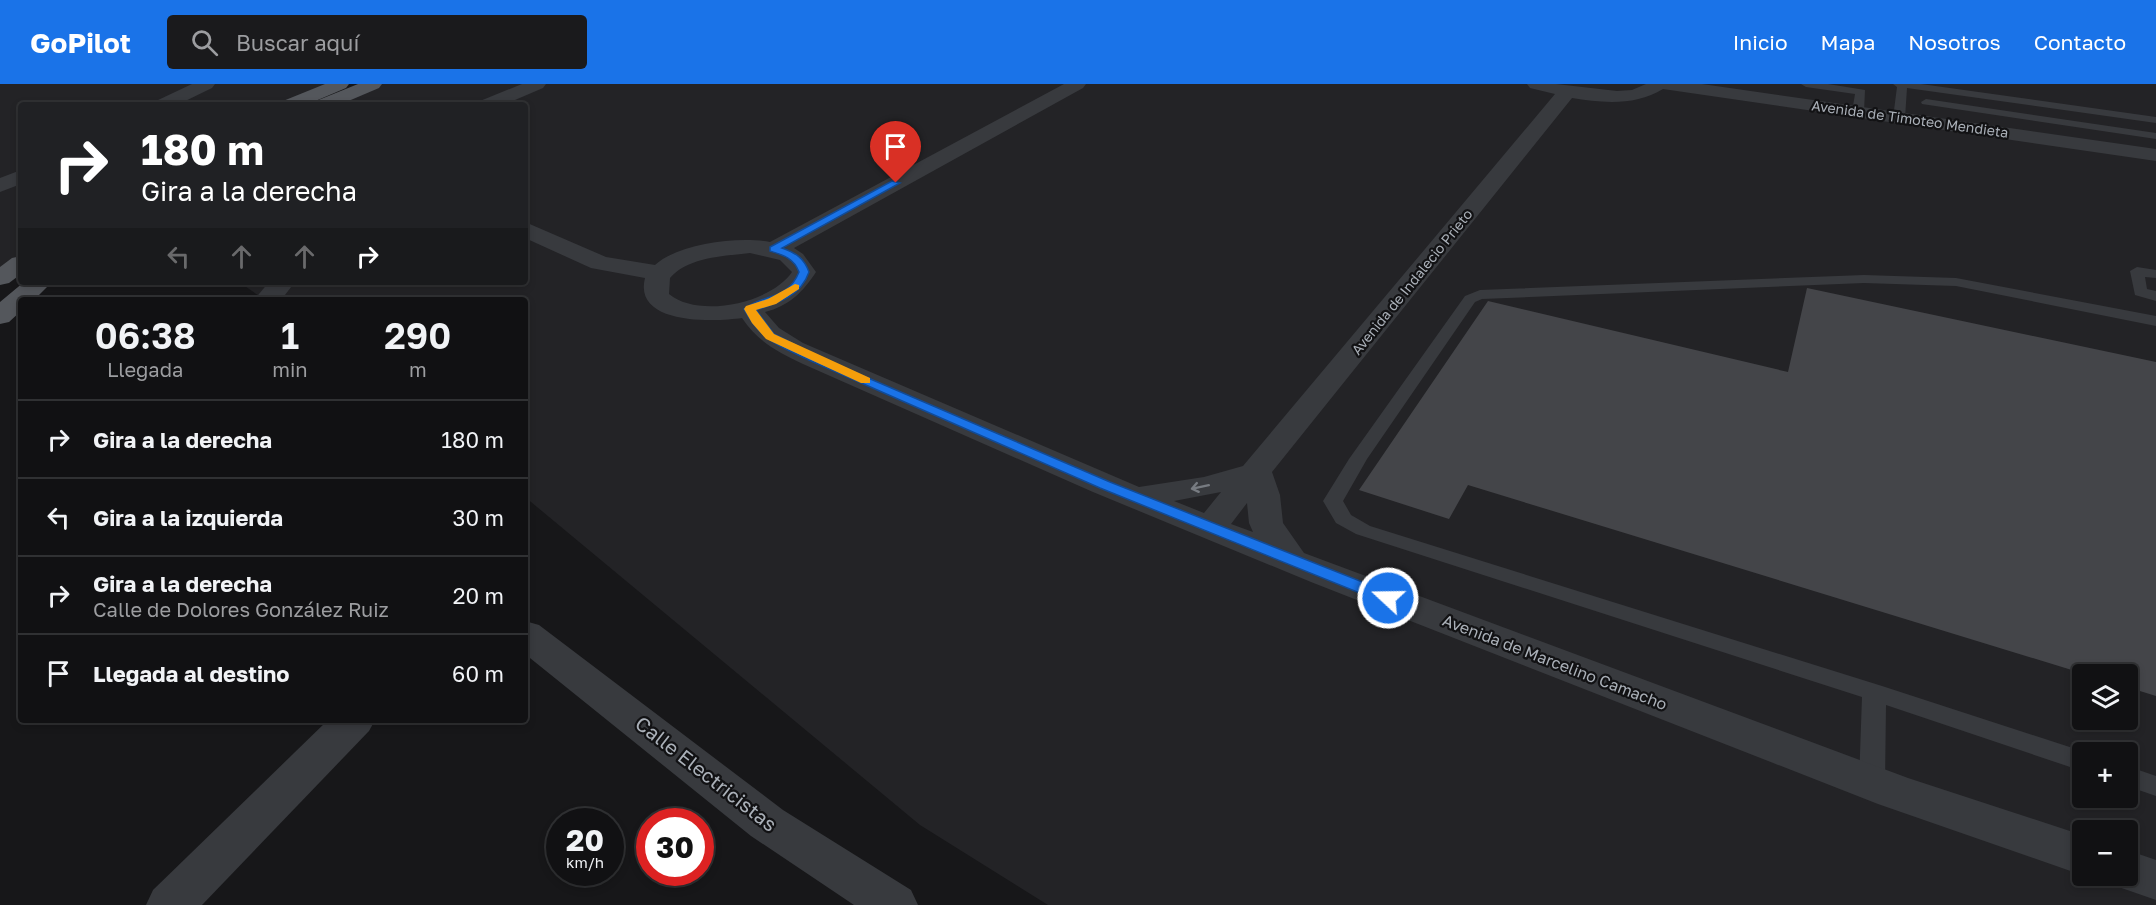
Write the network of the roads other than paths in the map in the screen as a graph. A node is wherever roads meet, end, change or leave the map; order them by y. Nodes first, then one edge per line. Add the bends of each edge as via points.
1 (206, 84) edge
2 (340, 84) edge
3 (373, 84) edge
4 (537, 84) edge
5 (1077, 84) edge
6 (1536, 84) edge
7 (1658, 84) edge
8 (1665, 84) edge
9 (1806, 84) edge
10 (1900, 84) edge
11 (1567, 92) junction
12 (170, 102) edge
13 (297, 102) edge
14 (330, 102) edge
15 (495, 102) edge
16 (1926, 102) dead end
17 (1858, 112) junction
18 (1899, 118) junction
19 (1977, 120) junction
20 (2156, 120) edge
21 (2156, 136) edge
22 (2156, 155) edge
23 (18, 177) edge
24 (0, 186) edge
25 (528, 230) edge
26 (774, 249) junction
27 (18, 265) edge
28 (661, 273) junction
29 (2156, 274) edge
30 (0, 278) edge
31 (36, 285) edge
32 (280, 285) edge
33 (2156, 296) edge
34 (22, 297) edge
35 (270, 297) edge
36 (18, 300) edge
37 (750, 309) junction
38 (0, 316) edge
39 (2156, 321) edge
40 (1256, 472) junction
41 (1135, 497) junction
42 (1210, 527) junction
43 (1291, 560) junction
44 (528, 636) edge
45 (1874, 692) junction
46 (351, 723) edge
47 (2072, 758) edge
48 (2138, 780) edge
49 (1872, 783) junction
50 (2156, 786) edge
51 (2072, 852) edge
52 (2138, 874) edge
53 (2156, 880) edge
54 (170, 905) edge
55 (894, 905) edge

1 - 12 street
2 - 13 main road
3 - 14 main road
4 - 15 street
5 - 26 street
6 - 11 street
7 - 11 street via 1627,95
8 - 17 street, Avenida de Timoteo Mendieta
9 - 17 lane via 1861,92
10 - 18 lane
10 - 20 lane
11 - 40 street, Avenida de Indalecio Prieto
16 - 19 lane
17 - 18 street, Avenida de Timoteo Mendieta
18 - 19 street, Avenida de Timoteo Mendieta
19 - 21 lane
19 - 22 street, Avenida de Timoteo Mendieta
23 - 24 street
25 - 28 street via 600,263
26 - 28 street via 750,246 699,253
26 - 37 street via 800,262 804,272 800,282 781,297
27 - 30 main road
28 - 37 street via 654,283 655,293 679,309
29 - 33 lane via 2137,271 2140,292
31 - 34 main road
32 - 35 street
36 - 38 main road
37 - 41 street, Avenida de Marcelino Camacho via 770,336 813,358
39 - 45 lane via 1956,282 1864,279 1480,295 1470,300 1333,501 1343,519 1363,530
40 -> 41 street via 1207,486
40 - 42 street, Avenida de Indalecio Prieto
40 - 43 street via 1266,523
41 - 42 street, Avenida de Marcelino Camacho
42 - 43 street, Avenida de Marcelino Camacho
43 - 49 street, Avenida de Marcelino Camacho
44 - 55 street, Calle Electricistas via 767,824
45 - 47 lane
45 - 49 lane
46 - 54 street
48 - 50 lane
49 - 51 street, Avenida de Marcelino Camacho
52 - 53 street

